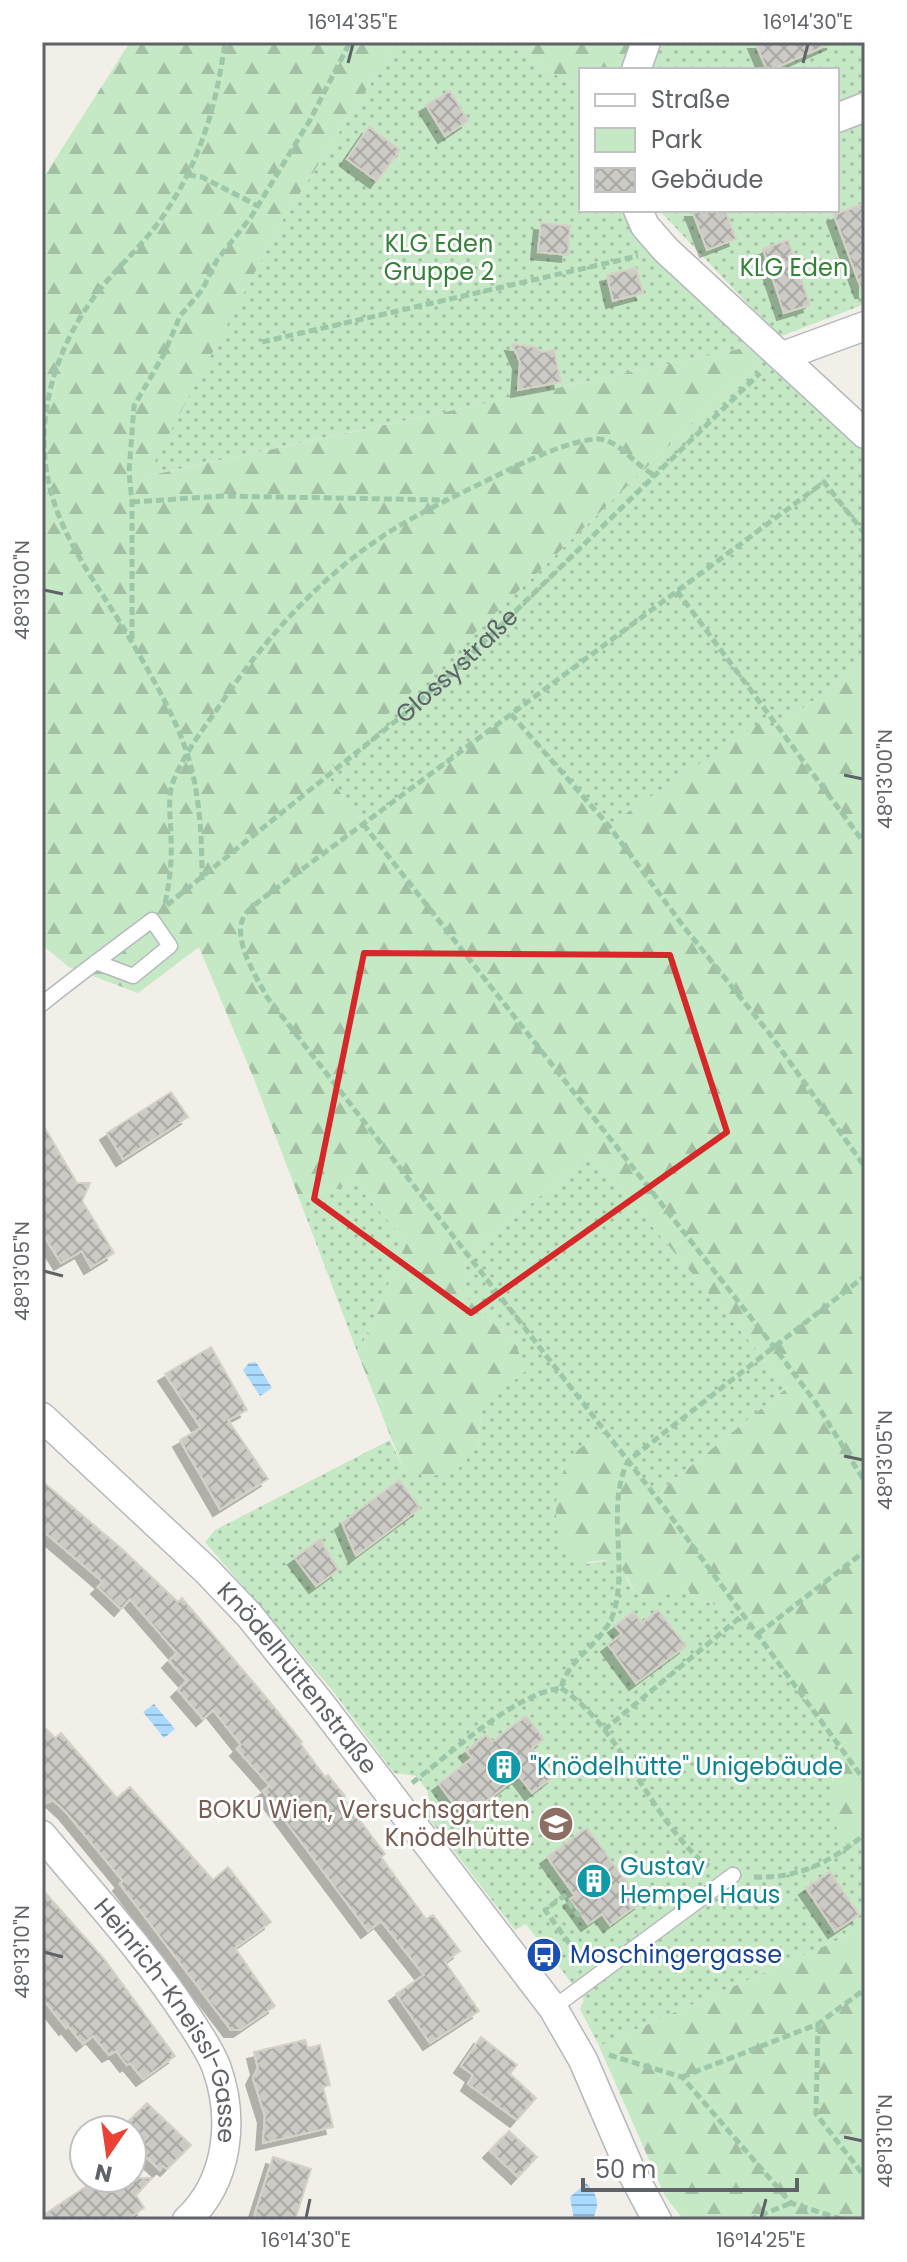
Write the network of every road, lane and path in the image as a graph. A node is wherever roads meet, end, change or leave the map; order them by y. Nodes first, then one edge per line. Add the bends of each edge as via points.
1 (225, 42) edge
2 (350, 42) edge
3 (646, 42) edge
4 (637, 68) edge
5 (865, 107) edge
6 (839, 117) edge
7 (188, 175) junction
8 (258, 206) junction
9 (639, 212) edge
10 (666, 250) junction
11 (865, 326) edge
12 (262, 342) dead end
13 (783, 356) junction
14 (865, 434) edge
15 (654, 475) junction
16 (447, 500) junction
17 (132, 502) junction
18 (865, 534) edge
19 (677, 591) junction
20 (132, 642) junction
21 (511, 714) junction
22 (187, 753) junction
23 (363, 824) junction
24 (865, 844) edge
25 (202, 880) junction
26 (96, 962) junction
27 (42, 1004) edge
28 (865, 1167) edge
29 (865, 1276) edge
30 (774, 1347) junction
31 (42, 1417) edge
32 (628, 1461) junction
33 (865, 1482) edge
34 (865, 1551) edge
35 (744, 1614) junction
36 (758, 1634) junction
37 (561, 1688) junction
38 (604, 1730) junction
39 (865, 1781) edge
40 (392, 1798) junction
41 (865, 1834) edge
42 (42, 1835) edge
43 (733, 1875) junction
44 (581, 1914) dead end
45 (594, 1978) junction
46 (865, 1989) edge
47 (553, 2008) junction
48 (818, 2024) junction
49 (573, 2044) junction
50 (682, 2077) junction
51 (865, 2177) edge
52 (791, 2203) junction
53 (645, 2215) edge
54 (187, 2220) edge
55 (749, 2220) edge
56 (844, 2220) edge

1 - 7 path via 212,115
2 - 8 path
3 - 4 street
5 - 6 street
7 - 8 path
7 - 20 path via 168,209 78,320 54,374 46,414 46,466 54,509
8 - 17 path via 180,316 137,398 129,463
9 - 10 street
10 - 12 path
10 - 13 street
11 - 13 street
13 - 14 street
13 - 15 path, Glossystraße
15 - 16 path via 602,439 526,461
15 - 25 path, Glossystraße via 458,667
16 - 17 path via 223,496
16 - 22 path via 343,566 293,611 243,671
17 - 20 path
18 - 19 path via 824,482
19 - 21 path
19 - 24 path
20 - 22 path
21 - 23 path
21 - 28 path via 609,826
22 - 25 path via 200,818
22 - 25 path, Glossystraße via 169,796 171,870 163,908
23 - 30 path
23 - 32 path via 245,914 244,952 267,997
26 - 26 lane via 152,920 170,946 133,976
26 - 27 lane
29 - 30 path
30 - 32 path
30 - 33 path
31 - 40 street, Knödelhüttenstraße via 249,1615
32 - 35 path
32 - 37 path via 618,1508 614,1611 601,1638 568,1671
34 - 36 path
35 - 36 path
35 - 38 path
36 - 39 path
37 - 38 path
37 - 40 path via 539,1693 510,1710
38 - 43 path via 688,1848 708,1866
40 - 47 street, Knödelhüttenstraße
41 - 43 path via 819,1867 800,1873
42 - 54 street, Heinrich-Kneissl-Gasse via 144,1956 215,2064 226,2108 224,2150 212,2187
43 - 45 lane
44 - 45 path via 564,1896 545,1910
45 - 47 lane
46 - 48 path
47 - 49 street, Knödelhüttenstraße
48 - 50 path
48 - 51 path via 816,2114
49 - 50 path
49 - 53 street, Knödelhüttenstraße via 611,2121
50 - 52 path
52 - 55 path
52 - 56 path

